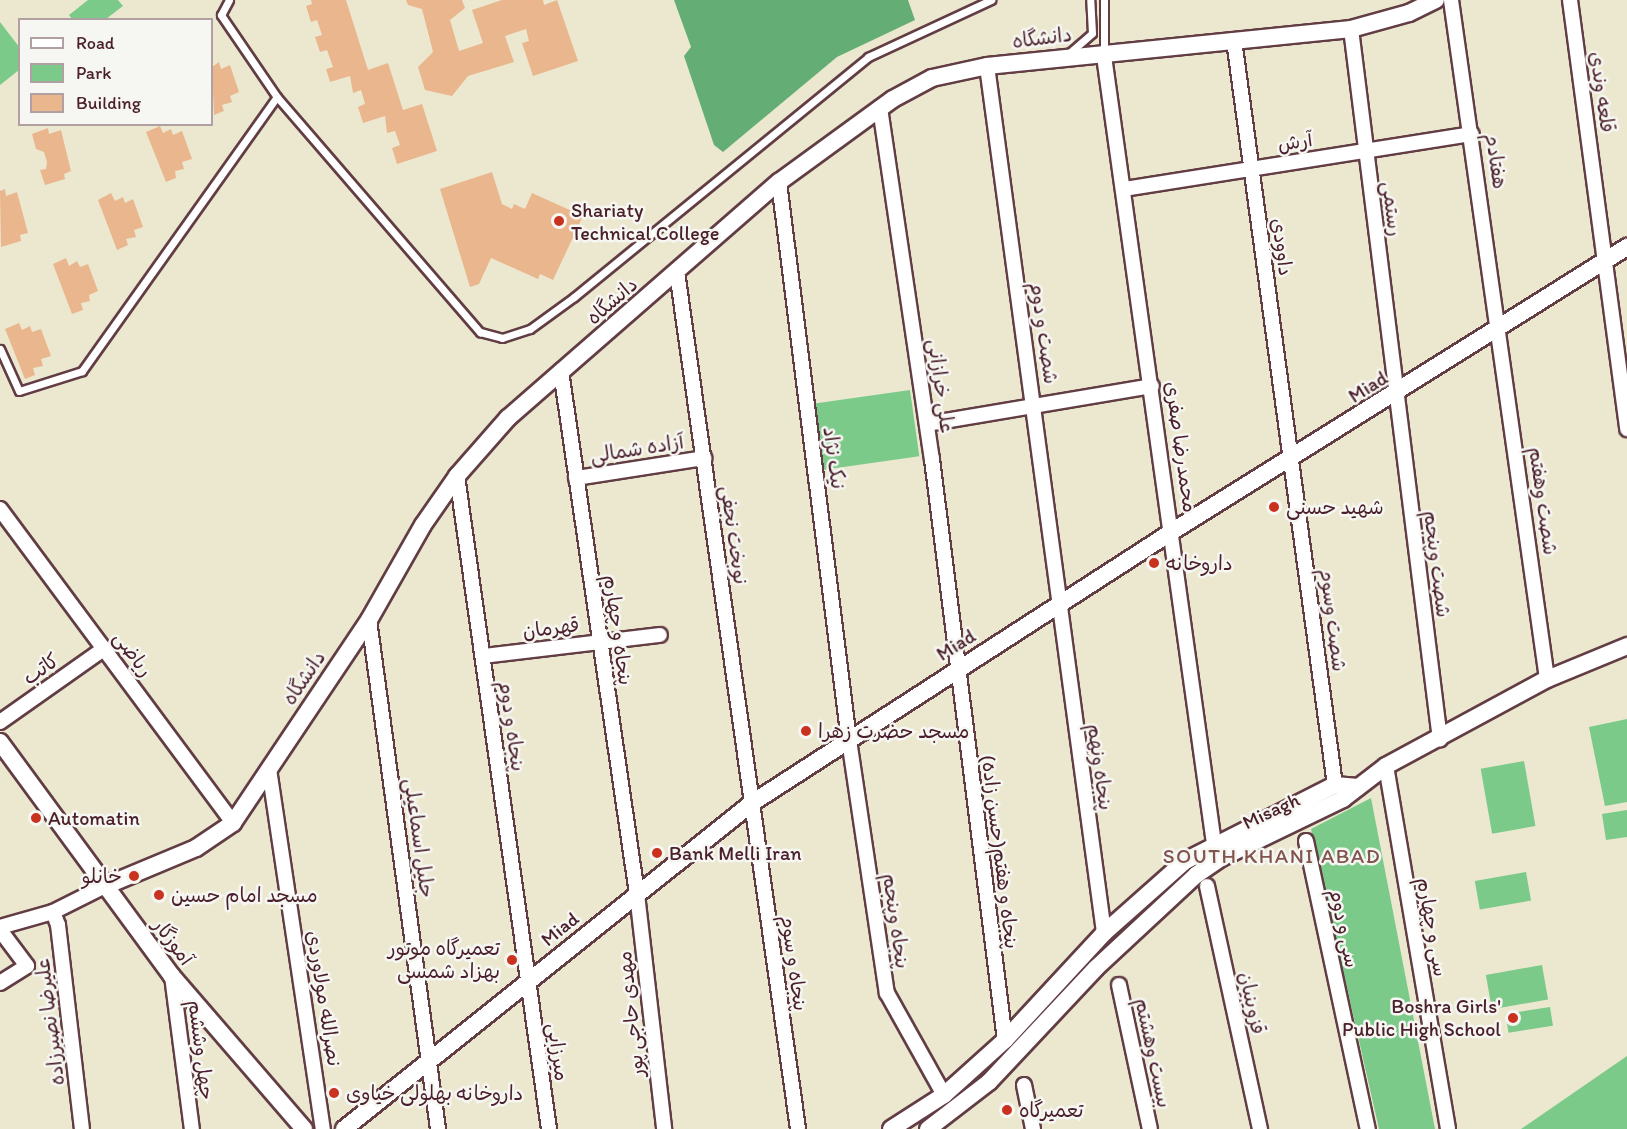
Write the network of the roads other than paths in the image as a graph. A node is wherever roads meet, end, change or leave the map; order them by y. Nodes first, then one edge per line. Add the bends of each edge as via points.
1 (229, 0) edge
2 (991, 0) edge
3 (1090, 0) edge
4 (1104, 0) edge
5 (1436, 0) edge
6 (1451, 0) edge
7 (1570, 0) edge
8 (1351, 28) junction
9 (1234, 40) junction
10 (1104, 56) junction
11 (1064, 57) junction
12 (987, 66) junction
13 (277, 97) junction
14 (880, 108) junction
15 (1472, 134) junction
16 (1365, 151) junction
17 (1251, 169) junction
18 (779, 182) junction
19 (1124, 189) junction
20 (1627, 247) edge
21 (1605, 261) junction
22 (677, 272) junction
23 (1500, 328) junction
24 (0, 349) edge
25 (561, 372) junction
26 (1152, 386) junction
27 (1396, 394) junction
28 (1035, 406) junction
29 (927, 424) junction
30 (1627, 429) edge
31 (704, 458) junction
32 (1292, 460) junction
33 (457, 476) junction
34 (576, 478) junction
35 (0, 509) edge
36 (1173, 531) junction
37 (1058, 606) junction
38 (369, 620) junction
39 (660, 636) dead end
40 (600, 642) junction
41 (1627, 646) edge
42 (105, 648) junction
43 (483, 656) junction
44 (957, 670) junction
45 (1547, 679) junction
46 (0, 722) edge
47 (1440, 739) junction
48 (849, 740) junction
49 (0, 742) edge
50 (1386, 766) junction
51 (269, 769) junction
52 (1335, 785) junction
53 (1359, 787) junction
54 (752, 803) junction
55 (233, 823) junction
56 (1306, 841) dead end
57 (1218, 851) junction
58 (105, 886) junction
59 (1207, 886) dead end
60 (637, 894) junction
61 (53, 912) junction
62 (0, 928) edge
63 (1104, 933) junction
64 (172, 976) junction
65 (529, 981) junction
66 (0, 983) edge
67 (1119, 985) dead end
68 (1005, 1040) junction
69 (429, 1061) junction
70 (1024, 1085) dead end
71 (944, 1095) junction
72 (82, 1129) edge
73 (192, 1129) edge
74 (304, 1129) edge
75 (323, 1129) edge
76 (344, 1129) edge
77 (438, 1129) edge
78 (549, 1129) edge
79 (664, 1129) edge
80 (798, 1129) edge
81 (891, 1129) edge
82 (928, 1129) edge
83 (1033, 1129) edge
84 (1150, 1129) edge
85 (1260, 1129) edge
86 (1368, 1129) edge
87 (1448, 1129) edge

1 - 13 lane via 221,15
2 - 13 lane via 868,57 574,297 530,329 502,338 480,332
3 - 11 lane via 1092,33
4 - 10 lane
5 - 8 street, دانشگاه via 1409,13
6 - 15 street, هفتادم
7 - 21 street, قلعه وندی
8 - 9 street, دانشگاه
8 - 16 street, رستمی
9 - 10 street, دانشگاه
9 - 17 street, داوودی
10 - 11 street, دانشگاه
10 - 19 street, محمدرضا صفری
11 - 12 street, دانشگاه
12 - 14 street, دانشگاه via 932,78
12 - 28 street, شصت و دوم
13 - 24 lane via 82,371 19,392
14 - 18 street, دانشگاه
14 - 29 street, علی خرازانی
15 - 16 street, آرش
15 - 23 street, هفتادم
16 - 17 street, آرش
16 - 27 street, رستمی
17 - 19 street, آرش
17 - 32 street, داوودی
18 - 22 street, دانشگاه
18 - 48 street, نیک نژاد
19 - 26 street, محمدرضا صفری
20 - 21 street, Miad
21 - 23 street, Miad
21 - 30 street, قلعه وندی
22 - 25 street, دانشگاه
22 - 31 street, نوبخت نجفی
23 - 27 street, Miad
23 - 45 street, شصت وهفتم
25 - 33 street, دانشگاه via 508,418
25 - 34 street, پنجاه و چهارم
26 - 28 street
26 - 36 street, محمدرضا صفری
27 - 32 street, Miad
27 - 47 street, شصت وپنجم
28 - 29 street
28 - 37 street, شصت و دوم
29 - 44 street, علی خرازانی
31 - 34 street, آزاده شمالی
31 - 54 street, نوبخت نجفی
32 - 36 street, Miad
32 - 52 street, شصت وسوم
33 - 38 street, دانشگاه via 423,525
33 - 43 street, پنجاه و دوم
34 - 40 street, پنجاه و چهارم
35 - 42 street, ریاضی
36 - 37 street, Miad
36 - 57 street, محمدرضا صفری
37 - 44 street, Miad
37 - 63 street, پنجاه ونهم
38 - 51 street, دانشگاه
38 - 69 street, جلیل اسماعیلی
39 - 40 street, قهرمان
40 - 43 street, قهرمان
40 - 60 street, پنجاه و چهارم
41 - 45 street, Misagh
42 - 46 street, کاتب
42 - 55 street, ریاضی
43 - 65 street, پنجاه و دوم
44 - 48 street, Miad
44 - 68 street, (حسن زاده)پنجاه و هفتم
45 - 47 street, Misagh
47 - 50 street, Misagh
48 - 54 street, Miad
48 - 71 street, پنجاه وپنجم via 886,993
49 - 58 street, آموزگار
50 - 53 street, Misagh
50 - 87 street, سی و چهارم
51 - 55 street, دانشگاه
51 - 75 street, نصرالله مولاوردی
52 - 53 street
52 - 57 street, Misagh
53 - 57 street, Misagh via 1343,799
54 - 60 street, Miad
54 - 80 street, پنجاه و سوم
55 - 58 street, دانشگاه via 196,848
56 - 86 street, سی و دوم
57 - 63 street, Misagh via 1185,861
57 - 82 street, Misagh via 1165,900 989,1082
58 - 61 street, دانشگاه
58 - 64 street, آموزگار
59 - 85 street, قزوینیان
60 - 65 street, Miad
60 - 79 street, مهدی حاجی پور
61 - 62 street, دانشگاه
61 - 72 street, علیرضا نصیرزاده via 61,947
62 - 66 street via 27,966
63 - 68 street, Misagh
64 - 73 street, چهل وششم
64 - 74 street, آموزگار
65 - 69 street, Miad
65 - 78 street, میرزایی
67 - 84 street, بیست وهشتم
68 - 71 street, Misagh
69 - 76 street, Miad
69 - 77 street, جلیل اسماعیلی
70 - 83 street
71 - 81 street, Misagh

